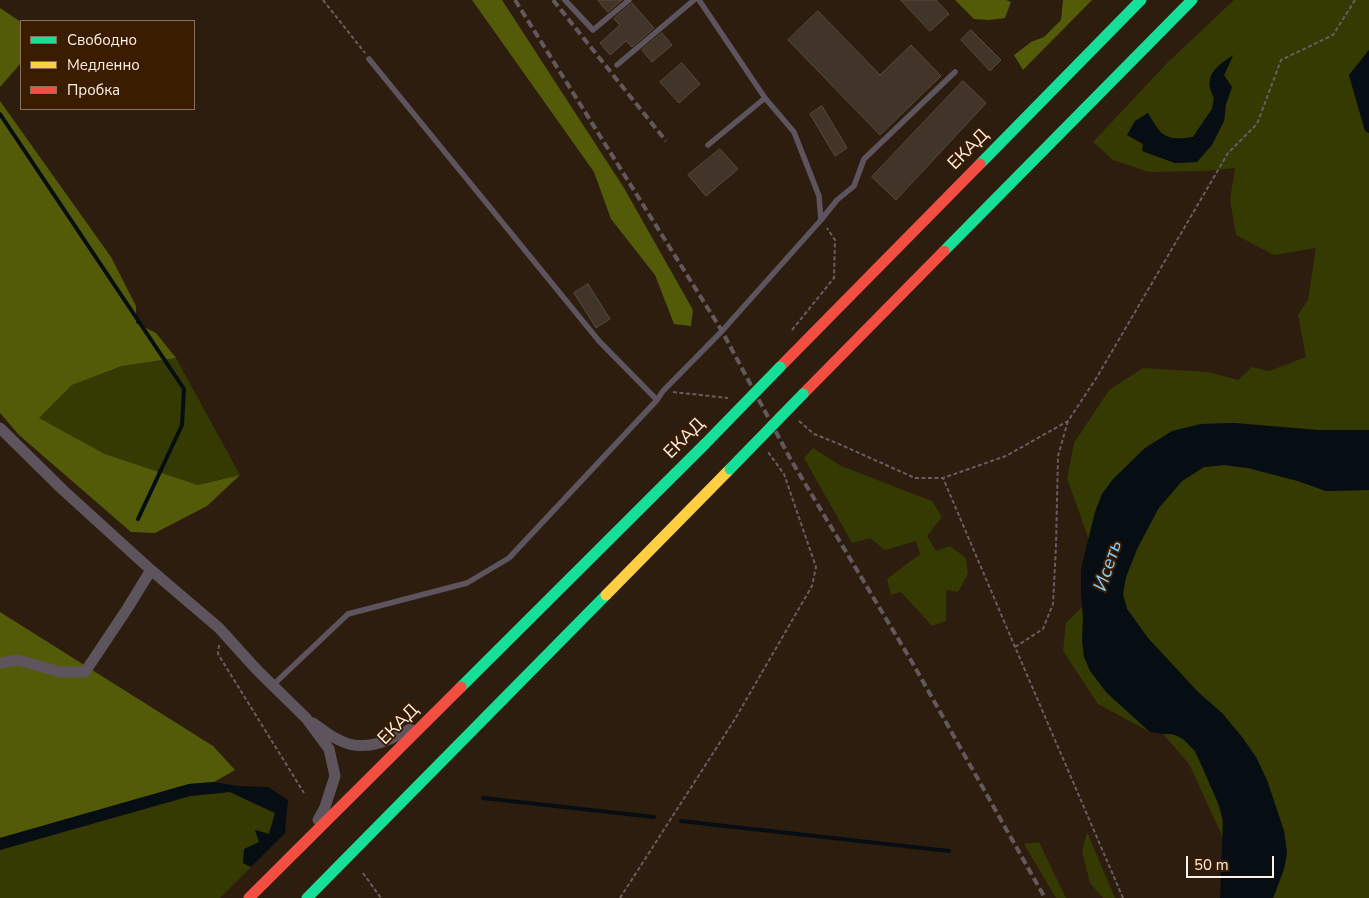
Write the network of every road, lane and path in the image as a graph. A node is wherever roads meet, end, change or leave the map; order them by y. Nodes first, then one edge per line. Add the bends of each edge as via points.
1 (323, 0) edge
2 (565, 0) edge
3 (629, 0) edge
4 (694, 0) edge
5 (698, 0) edge
6 (1141, 0) edge
7 (1192, 0) edge
8 (1355, 0) edge
9 (369, 59) joint
10 (617, 66) dead end
11 (955, 72) dead end
12 (764, 98) junction
13 (708, 145) dead end
14 (821, 220) junction
15 (663, 391) junction
16 (727, 398) dead end
17 (657, 400) junction
18 (1068, 422) junction
19 (0, 428) edge
20 (767, 451) dead end
21 (151, 570) junction
22 (219, 628) junction
23 (1015, 648) junction
24 (0, 663) edge
25 (273, 685) junction
26 (432, 717) junction
27 (306, 718) junction
28 (304, 794) dead end
29 (309, 838) junction
30 (363, 873) dead end
31 (249, 898) edge
32 (307, 898) edge
33 (381, 898) edge
34 (620, 898) edge
35 (1123, 898) edge

1 - 9 path
2 - 3 lane via 593,30
4 - 10 lane
5 - 12 lane
6 - 26 highway, ЕКАД, bridge
7 - 32 highway, bridge
8 - 18 path via 1333,34 1281,60 1257,124 1228,153
9 - 17 lane via 599,341
11 - 14 lane via 864,159 854,186
12 - 13 lane
12 - 14 lane via 794,132 819,196
14 - 15 lane via 722,331
15 - 16 path
15 - 17 lane
17 - 25 lane via 509,558 467,583 348,614
18 - 23 path via 1058,456 1053,604 1043,629
18 - 23 path via 1006,456 943,478
19 - 21 street
20 - 34 path via 784,474 816,567 812,586 735,719
21 - 22 street
21 - 24 street via 85,672 60,672 18,660
22 - 25 street
22 - 28 path via 218,654
23 - 35 path
25 - 27 street
26 - 27 street via 380,743 358,746 340,741
26 - 29 highway, ЕКАД
27 - 29 street via 329,749 335,776 325,807
29 - 31 highway, ЕКАД
30 - 33 path

